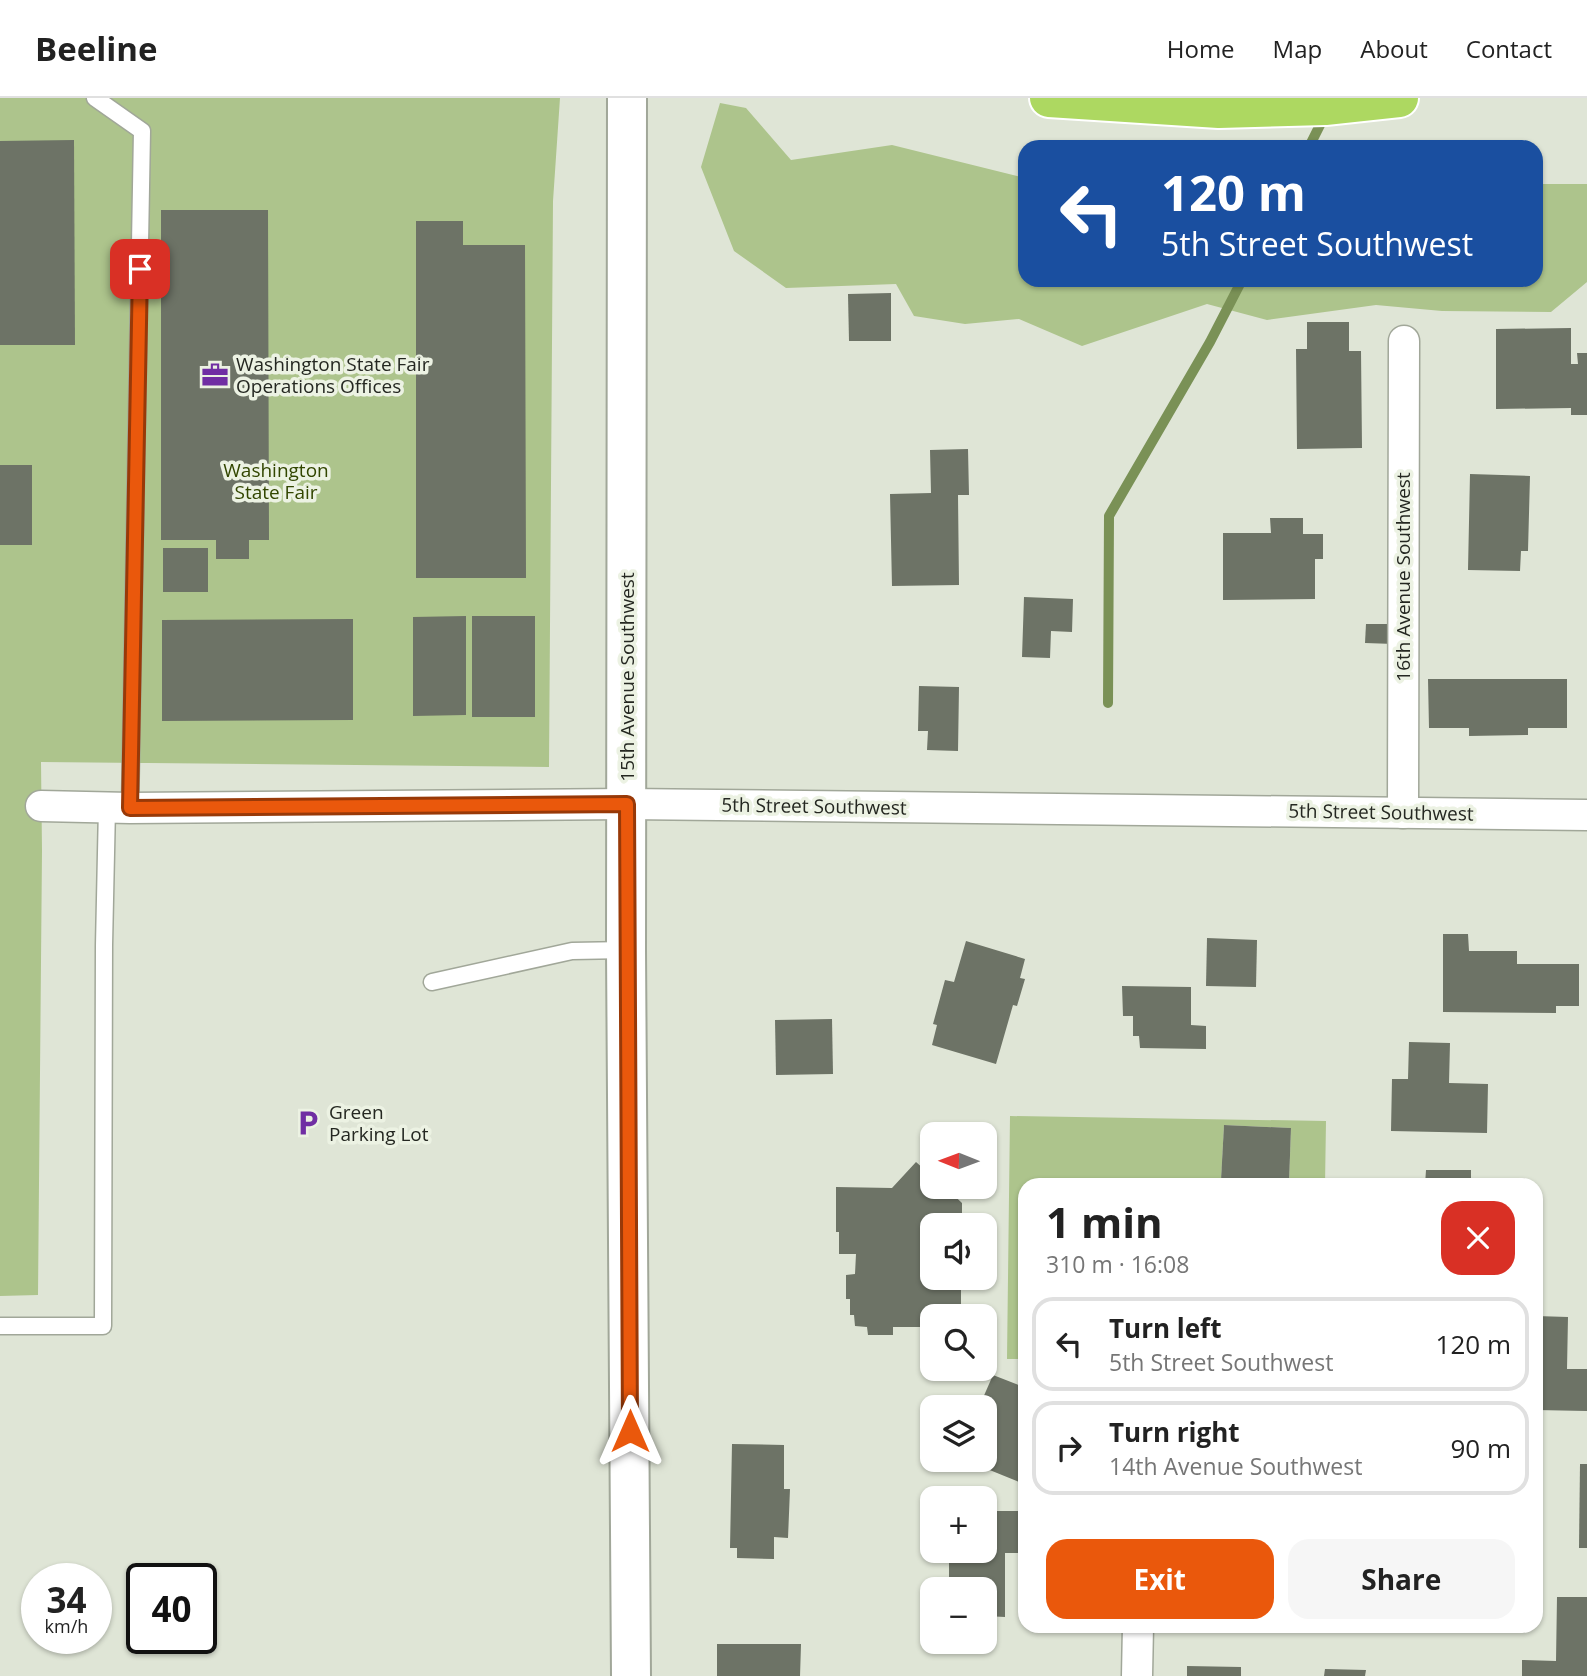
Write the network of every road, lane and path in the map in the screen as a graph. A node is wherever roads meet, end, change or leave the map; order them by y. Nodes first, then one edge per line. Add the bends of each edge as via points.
1 (95, 98) edge
2 (627, 98) edge
3 (1049, 98) edge
4 (1399, 98) edge
5 (1404, 341) dead end
6 (627, 804) junction
7 (41, 806) dead end
8 (118, 808) junction
9 (1403, 813) junction
10 (1587, 815) edge
11 (626, 950) junction
12 (432, 982) dead end
13 (0, 1326) edge
14 (1138, 1633) edge
15 (631, 1676) edge
16 (1137, 1676) edge

1 - 8 lane via 142,131
2 - 6 street, 15th Avenue Southwest
3 - 4 highway via 1219,109
5 - 9 street, 16th Avenue Southwest
6 - 8 street, 5th Street Southwest
6 - 9 street, 5th Street Southwest
6 - 11 street, 15th Avenue Southwest
7 - 8 street, 5th Street Southwest
8 - 13 lane via 104,945 103,1326
9 - 10 street, 5th Street Southwest
11 - 12 lane via 572,951
11 - 15 street, 15th Avenue Southwest
14 - 16 street

